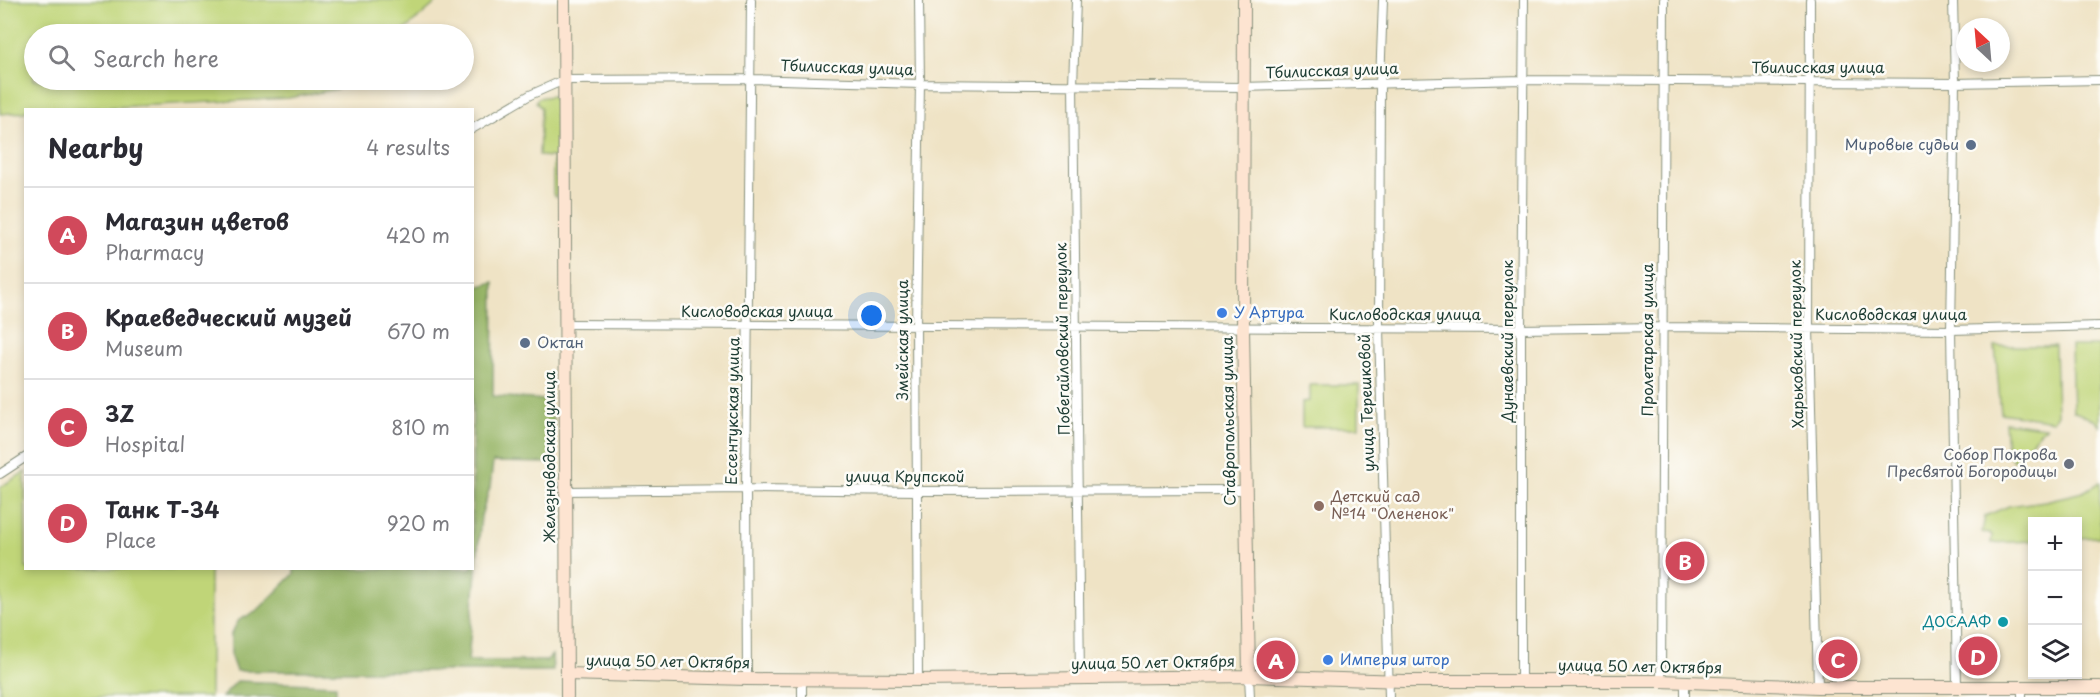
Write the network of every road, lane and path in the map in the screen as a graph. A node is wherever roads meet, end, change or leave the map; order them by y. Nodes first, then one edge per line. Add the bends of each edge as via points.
1 (564, 0) edge
2 (751, 0) edge
3 (919, 0) edge
4 (1076, 0) edge
5 (1244, 0) edge
6 (1383, 0) edge
7 (1524, 0) edge
8 (1664, 0) edge
9 (1810, 0) edge
10 (1953, 0) edge
11 (750, 79) junction
12 (564, 80) junction
13 (1523, 80) junction
14 (2100, 80) edge
15 (1662, 81) junction
16 (1810, 81) junction
17 (1380, 83) junction
18 (1955, 83) junction
19 (920, 84) junction
20 (1073, 85) junction
21 (1242, 87) junction
22 (474, 128) edge
23 (565, 324) junction
24 (916, 325) junction
25 (747, 326) junction
26 (2100, 326) edge
27 (1076, 327) junction
28 (1661, 327) junction
29 (1243, 328) junction
30 (1379, 328) junction
31 (1809, 328) junction
32 (1521, 329) junction
33 (1951, 330) junction
34 (24, 458) edge
35 (0, 474) edge
36 (746, 489) junction
37 (1245, 490) junction
38 (565, 491) junction
39 (917, 491) junction
40 (1079, 491) junction
41 (567, 674) junction
42 (1249, 676) junction
43 (1080, 678) junction
44 (747, 679) junction
45 (802, 679) junction
46 (918, 680) junction
47 (1388, 680) junction
48 (1521, 681) junction
49 (1662, 681) junction
50 (1685, 682) junction
51 (1818, 687) junction
52 (1957, 687) junction
53 (2100, 687) edge
54 (2022, 692) edge
55 (567, 697) edge
56 (802, 697) edge
57 (1250, 697) edge
58 (1389, 697) edge
59 (1685, 697) edge

1 - 12 main road, Железноводская улица
2 - 11 street, Ессентукская улица
3 - 19 street, Змейская улица
4 - 20 street, Побегайловский переулок
5 - 21 main road, Ставропольская улица
6 - 17 street, улица Терешковой
7 - 13 street, Дунаевский переулок
8 - 15 street, Пролетарская улица
9 - 16 street, Харьковский переулок
10 - 18 street
11 - 12 street, Тбилисская улица
11 - 19 street, Тбилисская улица
11 - 25 street, Ессентукская улица
12 - 22 street
12 - 23 main road, Железноводская улица
13 - 15 street, Тбилисская улица
13 - 17 street, Тбилисская улица
13 - 32 street, Дунаевский переулок
14 - 18 street, Тбилисская улица
15 - 16 street, Тбилисская улица
15 - 28 street, Пролетарская улица
16 - 18 street, Тбилисская улица
16 - 31 street, Харьковский переулок
17 - 21 street, Тбилисская улица
17 - 30 street, улица Терешковой
18 - 33 street
19 - 20 street, Тбилисская улица
19 - 24 street, Змейская улица
20 - 21 street, Тбилисская улица
20 - 27 street, Побегайловский переулок
21 - 29 main road, Ставропольская улица
23 - 25 street, Кисловодская улица
23 - 38 main road, Железноводская улица
24 - 25 street, Кисловодская улица
24 - 27 street, Кисловодская улица
24 - 39 street, Змейская улица
25 - 36 street, Ессентукская улица
26 - 33 street, Кисловодская улица
27 - 29 street, Кисловодская улица
27 - 40 street, Побегайловский переулок
28 - 31 street, Кисловодская улица
28 - 32 street, Кисловодская улица
28 - 49 street, Пролетарская улица
29 - 30 street, Кисловодская улица
29 - 37 main road, Ставропольская улица
30 - 32 street, Кисловодская улица
30 - 47 street, улица Терешковой
31 - 33 street, Кисловодская улица
31 - 51 street, Харьковский переулок
32 - 48 street, Дунаевский переулок
33 - 52 street
34 - 35 street
36 - 38 street, улица Крупской
36 - 39 street, улица Крупской
36 - 44 street, Ессентукская улица
37 - 40 street, улица Крупской
37 - 42 main road, Ставропольская улица
38 - 41 main road, Железноводская улица
39 - 40 street, улица Крупской
39 - 46 street, Змейская улица
40 - 43 street, Побегайловский переулок
41 - 44 main road, улица 50 лет Октября
41 - 55 main road, Железноводская улица
42 - 43 main road, улица 50 лет Октября
42 - 47 main road, улица 50 лет Октября
42 - 57 street, Ставропольская улица
43 - 46 main road, улица 50 лет Октября
44 - 45 main road, улица 50 лет Октября
45 - 46 main road, улица 50 лет Октября
45 - 56 street
47 - 48 main road, улица 50 лет Октября
47 - 58 street, улица Терешковой
48 - 49 main road, улица 50 лет Октября
49 - 50 main road, улица 50 лет Октября
50 - 51 main road, улица 50 лет Октября
50 - 59 street
51 - 52 main road, улица 50 лет Октября
52 - 54 main road, улица 50 лет Октября
53 - 54 main road, улица 50 лет Октября

